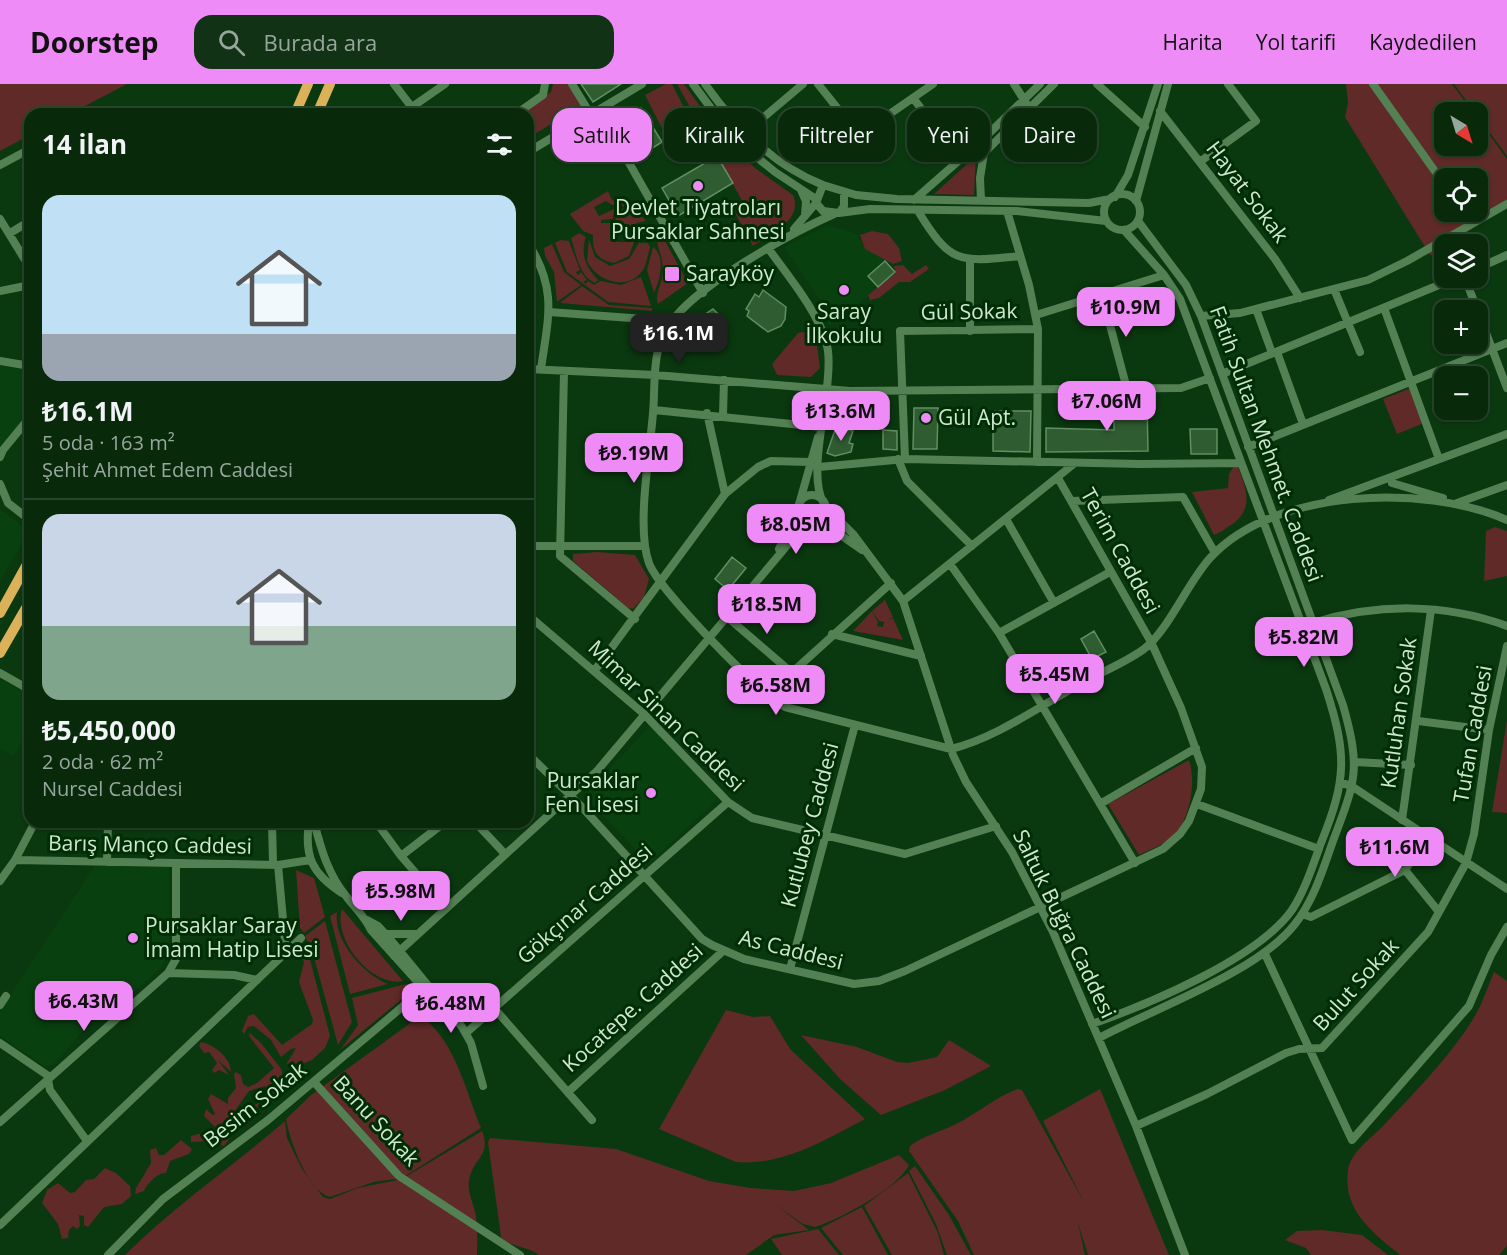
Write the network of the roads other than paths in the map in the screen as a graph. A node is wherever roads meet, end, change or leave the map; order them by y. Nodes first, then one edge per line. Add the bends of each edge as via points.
1 (308, 84) edge
2 (330, 84) edge
3 (394, 84) edge
4 (445, 84) edge
5 (545, 84) edge
6 (572, 84) edge
7 (642, 84) edge
8 (693, 84) edge
9 (705, 84) edge
10 (803, 84) edge
11 (818, 84) edge
12 (933, 84) edge
13 (1014, 84) edge
14 (1040, 84) edge
15 (1054, 84) edge
16 (1097, 84) edge
17 (1158, 84) edge
18 (1168, 84) edge
19 (1228, 84) edge
20 (1373, 84) edge
21 (913, 98) junction
22 (1024, 99) junction
23 (1029, 107) junction
24 (298, 108) edge
25 (320, 108) edge
26 (409, 108) edge
27 (417, 108) edge
28 (525, 108) edge
29 (592, 108) edge
30 (602, 108) edge
31 (725, 108) edge
32 (921, 108) edge
33 (1160, 111) junction
34 (766, 116) edge
35 (1145, 127) junction
36 (990, 131) edge
37 (552, 138) edge
38 (534, 148) edge
39 (766, 151) edge
40 (24, 152) edge
41 (1201, 160) junction
42 (625, 162) edge
43 (957, 162) edge
44 (0, 165) edge
45 (1434, 170) edge
46 (823, 185) junction
47 (800, 188) junction
48 (844, 192) junction
49 (1112, 198) junction
50 (914, 200) junction
51 (981, 200) junction
52 (816, 201) junction
53 (1136, 201) junction
54 (1507, 205) edge
55 (918, 211) junction
56 (1007, 211) junction
57 (836, 214) junction
58 (804, 218) junction
59 (0, 219) edge
60 (1106, 221) junction
61 (1138, 221) junction
62 (1472, 223) joint
63 (24, 225) edge
64 (1124, 230) junction
65 (10, 233) junction
66 (1458, 234) edge
67 (786, 236) junction
68 (768, 248) junction
69 (1434, 248) edge
70 (24, 253) edge
71 (534, 254) edge
72 (1507, 255) edge
73 (1020, 256) junction
74 (970, 260) junction
75 (1488, 264) edge
76 (1164, 275) junction
77 (24, 286) edge
78 (1434, 287) edge
79 (1469, 288) edge
80 (1334, 289) junction
81 (0, 291) edge
82 (703, 292) junction
83 (1102, 294) junction
84 (1300, 298) junction
85 (1384, 308) junction
86 (1256, 309) junction
87 (549, 312) junction
88 (1036, 315) junction
89 (1201, 316) junction
90 (672, 321) junction
91 (1347, 322) junction
92 (1038, 329) junction
93 (970, 330) junction
94 (1507, 343) edge
95 (1494, 348) junction
96 (1360, 352) dead end
97 (1274, 353) junction
98 (0, 361) edge
99 (24, 365) edge
100 (534, 369) edge
101 (541, 369) junction
102 (564, 370) junction
103 (1222, 374) junction
104 (655, 375) junction
105 (1210, 378) junction
106 (724, 380) junction
107 (1413, 380) junction
108 (1127, 388) junction
109 (1507, 388) edge
110 (828, 389) junction
111 (902, 389) junction
112 (1039, 390) junction
113 (654, 410) junction
114 (707, 413) junction
115 (723, 415) junction
116 (24, 424) edge
117 (1303, 424) junction
118 (821, 429) junction
119 (1507, 434) edge
120 (1248, 447) junction
121 (0, 457) edge
122 (902, 459) junction
123 (1439, 459) junction
124 (810, 462) junction
125 (1036, 462) junction
126 (1075, 463) junction
127 (1241, 463) junction
128 (819, 467) junction
129 (1058, 478) junction
130 (1392, 483) dead end
131 (0, 484) edge
132 (1507, 485) edge
133 (725, 494) junction
134 (1072, 501) junction
135 (1458, 503) junction
136 (824, 504) junction
137 (1319, 504) junction
138 (799, 505) junction
139 (24, 515) edge
140 (1006, 519) junction
141 (1268, 520) junction
142 (1507, 520) edge
143 (814, 523) junction
144 (534, 546) edge
145 (558, 546) junction
146 (645, 546) junction
147 (972, 546) junction
148 (866, 552) junction
149 (1215, 553) junction
150 (950, 564) junction
151 (24, 570) edge
152 (765, 571) junction
153 (1110, 572) junction
154 (660, 583) junction
155 (891, 583) junction
156 (903, 601) junction
157 (1054, 603) junction
158 (1431, 610) junction
159 (24, 611) edge
160 (0, 613) edge
161 (726, 616) junction
162 (635, 619) junction
163 (534, 620) edge
164 (1313, 623) junction
165 (1507, 626) edge
166 (999, 633) junction
167 (832, 634) junction
168 (709, 636) junction
169 (1150, 642) junction
170 (1507, 646) edge
171 (0, 653) edge
172 (921, 656) junction
173 (595, 670) junction
174 (791, 672) junction
175 (0, 673) edge
176 (24, 687) edge
177 (766, 696) junction
178 (1041, 706) junction
179 (644, 714) junction
180 (1418, 721) junction
181 (855, 724) junction
182 (1489, 730) junction
183 (1196, 748) junction
184 (951, 749) junction
185 (534, 760) edge
186 (1355, 762) junction
187 (1411, 765) junction
188 (1340, 782) junction
189 (1353, 787) junction
190 (571, 796) junction
191 (728, 802) junction
192 (1100, 804) junction
193 (1197, 804) junction
194 (1402, 820) junction
195 (996, 826) junction
196 (32, 828) edge
197 (108, 828) edge
198 (272, 828) edge
199 (308, 828) edge
200 (315, 828) edge
201 (380, 828) edge
202 (437, 828) edge
203 (481, 828) edge
204 (825, 835) junction
205 (1426, 837) junction
206 (1319, 849) junction
207 (505, 854) junction
208 (401, 856) junction
209 (15, 860) junction
210 (310, 860) junction
211 (107, 862) junction
212 (176, 863) junction
213 (1135, 863) junction
214 (1466, 863) junction
215 (275, 865) junction
216 (1405, 870) junction
217 (644, 876) junction
218 (0, 881) edge
219 (1507, 889) edge
220 (345, 895) junction
221 (1041, 907) junction
222 (446, 908) junction
223 (1439, 912) junction
224 (1302, 914) junction
225 (367, 920) junction
226 (1507, 927) edge
227 (385, 934) junction
228 (418, 934) junction
229 (301, 938) dead end
230 (723, 951) junction
231 (286, 952) junction
232 (397, 953) junction
233 (1264, 954) junction
234 (790, 969) junction
235 (168, 973) junction
236 (257, 980) junction
237 (425, 984) junction
238 (6, 996) dead end
239 (0, 1005) edge
240 (494, 1008) junction
241 (1092, 1024) junction
242 (466, 1033) junction
243 (1099, 1038) junction
244 (0, 1043) edge
245 (1310, 1049) junction
246 (49, 1080) junction
247 (314, 1082) junction
248 (483, 1086) dead end
249 (568, 1092) junction
250 (592, 1120) dead end
251 (0, 1122) edge
252 (1136, 1126) junction
253 (87, 1141) junction
254 (0, 1225) edge
255 (108, 1255) edge
256 (520, 1255) edge
257 (1185, 1255) edge

1 - 24 highway
2 - 25 highway
3 - 26 street
4 - 27 street
5 - 28 street via 543,95
6 - 29 street
7 - 30 street
8 - 47 street via 733,138
9 - 31 street
10 - 34 street
11 - 21 street via 850,124 860,130
12 - 21 street
13 - 22 street
14 - 22 street
15 - 23 street
16 - 35 street
17 - 35 street
18 - 33 street
19 - 41 street via 1256,121
20 - 45 street
21 - 32 street
22 - 23 street
22 - 36 street
23 - 51 street via 984,153
33 - 41 street, Hayat Sokak
33 - 53 street
35 - 49 street via 1126,182
37 - 38 street
39 - 46 street via 779,163
40 - 44 street
41 - 84 street, Hayat Sokak
42 - 82 street
43 - 50 street
46 - 48 street
46 - 52 street
47 - 52 street
47 - 58 street via 806,206
48 - 50 street
48 - 57 street via 844,206
49 - 51 street via 1089,203
49 - 53 street via 1126,195
49 - 60 street via 1104,209
50 - 51 street
52 - 57 street via 823,211
52 - 58 street
53 - 61 street
54 - 62 street
55 - 56 street, Fatih Sultan Mehmet. Caddesi
55 - 57 street, Fatih Sultan Mehmet. Caddesi via 870,209
55 - 74 street via 947,252
56 - 60 street, Fatih Sultan Mehmet. Caddesi
56 - 73 street
57 - 67 street, Fatih Sultan Mehmet. Caddesi
58 - 67 street
59 - 65 street
60 - 64 street, Fatih Sultan Mehmet. Caddesi via 1109,226
61 - 64 street
61 - 89 street, Fatih Sultan Mehmet. Caddesi via 1186,285
62 - 66 street
63 - 65 street
64 - 76 street, Fatih Sultan Mehmet. Caddesi
65 - 70 street
67 - 68 street
68 - 82 street
68 - 110 street via 822,332 828,350
69 - 80 street via 1382,274
71 - 87 street via 546,276
72 - 75 street
73 - 74 street
73 - 88 street
74 - 93 street
76 - 83 street
76 - 105 street, Fatih Sultan Mehmet. Caddesi via 1180,299
77 - 81 street
78 - 85 street
79 - 95 street
80 - 84 street
80 - 91 street
82 - 90 street
83 - 88 street
83 - 108 street
84 - 86 street
85 - 91 street
85 - 107 street
86 - 89 street
86 - 97 street
87 - 90 street
87 - 101 street
88 - 92 street
89 - 103 street, Fatih Sultan Mehmet. Caddesi
90 - 104 street via 660,342
91 - 96 street
91 - 97 street
92 - 93 street, Gül Sokak
92 - 112 street
93 - 111 street, Gül Sokak via 900,331
94 - 95 street
95 - 107 street
95 - 109 street
97 - 103 street
97 - 117 street
98 - 99 street
100 - 101 street
101 - 102 street
102 - 104 street
102 - 145 street
103 - 120 street, Fatih Sultan Mehmet. Caddesi
104 - 106 street
104 - 113 street
105 - 108 street via 1181,388
105 - 127 street, Fatih Sultan Mehmet. Caddesi
106 - 110 street
106 - 115 street
107 - 117 street
107 - 123 street
108 - 112 street
110 - 111 street
110 - 118 street
111 - 112 street
111 - 122 street
112 - 125 street
113 - 114 street
113 - 146 street
114 - 115 street
114 - 133 street
115 - 118 street
116 - 121 street
117 - 120 street
118 - 124 street
118 - 128 street
119 - 123 street
120 - 141 street, Fatih Sultan Mehmet. Caddesi
122 - 125 street
122 - 128 street
122 - 147 street via 907,481
123 - 137 street
124 - 133 street via 771,461
124 - 138 street
125 - 126 street
126 - 127 street
126 - 129 street
127 - 141 street, Fatih Sultan Mehmet. Caddesi
128 - 136 street
129 - 134 street, Terim Caddesi
129 - 140 street
130 - 135 street
131 - 139 street via 8,503
132 - 135 street
133 - 154 street
134 - 149 street via 1183,497
134 - 153 street, Terim Caddesi
135 - 137 street via 1384,499
135 - 142 street
136 - 138 street via 812,496
136 - 143 street via 824,514
136 - 148 street, Saltuk Buğra Caddesi
137 - 141 street
138 - 143 street via 803,520
138 - 152 street via 784,542
140 - 147 street
140 - 157 street
141 - 149 street
141 - 164 street, Fatih Sultan Mehmet. Caddesi
141 - 188 street, Fatih Sultan Mehmet. Caddesi via 1336,718 1342,749
143 - 148 street, Saltuk Buğra Caddesi via 829,527
143 - 152 street via 790,542
144 - 145 street
145 - 146 street
145 - 162 street via 560,556
146 - 154 street via 648,562
147 - 150 street
148 - 155 street, Saltuk Buğra Caddesi
149 - 169 street
150 - 156 street
150 - 166 street
151 - 160 highway
152 - 161 street
153 - 157 street
153 - 169 street, Terim Caddesi
154 - 162 street
154 - 168 street
155 - 156 street, Saltuk Buğra Caddesi
155 - 167 street
156 - 172 street, Saltuk Buğra Caddesi
157 - 166 street
158 - 164 street via 1369,610
158 - 165 street via 1485,618
158 - 180 street, Kutluhan Sokak
159 - 171 highway
161 - 168 street
161 - 174 street
162 - 173 street
163 - 173 street, Mimar Sinan Caddesi
164 - 186 street, Fatih Sultan Mehmet. Caddesi via 1343,705
166 - 178 street
167 - 172 street
167 - 174 street
168 - 177 street
168 - 179 street
169 - 178 street
169 - 183 street, Terim Caddesi
170 - 182 street, Tufan Caddesi
172 - 184 street, Saltuk Buğra Caddesi
173 - 179 street, Mimar Sinan Caddesi
174 - 177 street
175 - 176 street
177 - 181 street via 785,707
178 - 184 street
178 - 192 street
179 - 190 street
179 - 191 street, Mimar Sinan Caddesi
180 - 182 street
180 - 187 street, Kutluhan Sokak
181 - 184 street
181 - 204 street, Kutlubey Caddesi
182 - 214 street, Tufan Caddesi
183 - 192 street
183 - 193 street, Terim Caddesi via 1203,778
184 - 195 street, Saltuk Buğra Caddesi via 966,782
185 - 190 street, As Caddesi
186 - 187 street
186 - 189 street, Fatih Sultan Mehmet. Caddesi
187 - 194 street, Kutluhan Sokak
188 - 189 street
188 - 206 street, Fatih Sultan Mehmet. Caddesi
189 - 194 street
189 - 224 street, Fatih Sultan Mehmet. Caddesi via 1319,880
190 - 207 street
190 - 217 street, As Caddesi
191 - 204 street, Mimar Sinan Caddesi via 752,818
191 - 217 street, Gökçınar Caddesi
192 - 213 street
193 - 206 street
193 - 213 street, As Caddesi via 1172,844
194 - 205 street
195 - 204 street, Mimar Sinan Caddesi via 905,854
195 - 221 street, Saltuk Buğra Caddesi
196 - 209 street
197 - 211 street
198 - 215 street
199 - 210 street via 306,848
200 - 220 street via 321,852
201 - 208 street
202 - 208 street
203 - 207 street
204 - 234 street, Kutlubey Caddesi
205 - 214 street
205 - 216 street
206 - 241 street, Fatih Sultan Mehmet. Caddesi via 1292,909 1253,948 1157,997
207 - 222 street
208 - 222 street
209 - 211 street, Barış Manço Caddesi
209 - 218 street
210 - 215 street, Barış Manço Caddesi
210 - 220 street via 324,880
211 - 212 street, Barış Manço Caddesi
212 - 215 street, Barış Manço Caddesi
212 - 235 street via 176,958
213 - 221 street, As Caddesi
214 - 219 street
214 - 223 street, Bulut Sokak
215 - 231 street
216 - 223 street
216 - 224 street via 1311,917
217 - 230 street, As Caddesi via 702,939
217 - 240 street, Gökçınar Caddesi
220 - 225 street
221 - 234 street, As Caddesi via 879,981 854,984
221 - 241 street, Saltuk Buğra Caddesi
222 - 228 street
223 - 245 street, Bulut Sokak via 1428,932 1328,1044
224 - 233 street, Fatih Sultan Mehmet. Caddesi
225 - 227 street
225 - 232 street via 371,930
226 - 245 street via 1469,1006 1352,1140
227 - 228 street
227 - 232 street
228 - 232 street
229 - 231 street
230 - 234 street, As Caddesi
230 - 249 street, Kocatepe. Caddesi
231 - 236 street
232 - 237 street via 416,980
233 - 243 street, Fatih Sultan Mehmet. Caddesi
233 - 245 street
235 - 236 street via 234,975
235 - 246 street
236 - 253 street
237 - 242 street
237 - 247 street, Besim Sokak
238 - 239 street
240 - 242 street, Gökçınar Caddesi
240 - 249 street
241 - 243 street, Saltuk Buğra Caddesi
242 - 248 street
243 - 252 street, Saltuk Buğra Caddesi
244 - 246 street
245 - 252 street, Bulut Sokak via 1286,1053
246 - 251 street
246 - 253 street via 50,1090
247 - 255 street, Besim Sokak via 163,1199
247 - 256 street, Banu Sokak via 387,1164 412,1185
249 - 250 street
252 - 257 street, Saltuk Buğra Caddesi
253 - 254 street

